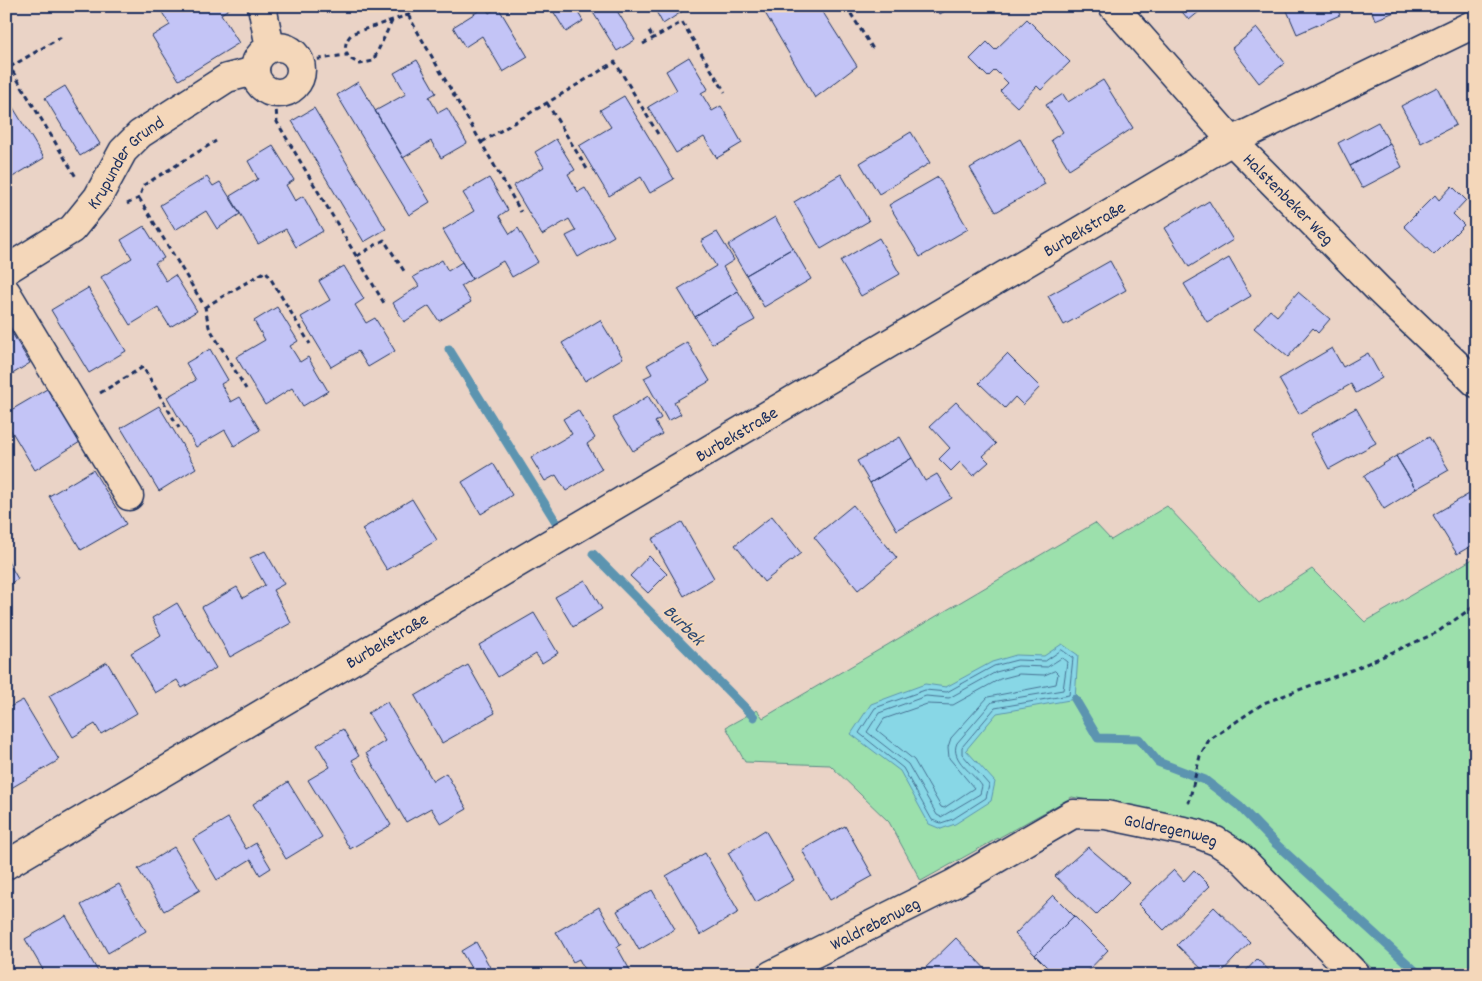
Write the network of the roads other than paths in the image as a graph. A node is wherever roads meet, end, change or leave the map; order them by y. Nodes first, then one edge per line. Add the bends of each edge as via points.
1 (262, 6) edge
2 (1113, 6) edge
3 (1476, 23) edge
4 (270, 48) junction
5 (255, 71) junction
6 (1232, 141) junction
7 (6, 270) edge
8 (6, 292) edge
9 (1476, 383) edge
10 (130, 496) dead end
11 (6, 865) edge
12 (953, 884) joint
13 (771, 975) edge
14 (1356, 975) edge

1 - 4 street
2 - 6 street, Halstenbeker Weg
3 - 6 street, Burbekstraße
4 - 5 street via 259,57
4 - 5 street via 292,51 302,69 297,83 287,91 275,93 261,85
5 - 7 street, Krupunder Grund via 227,78 140,134 122,151 98,197 72,229
6 - 9 street, Halstenbeker Weg
6 - 11 street, Burbekstraße
8 - 10 street
12 - 13 street, Waldrebenweg
12 - 14 street, Goldregenweg via 1073,814 1106,815 1198,834 1216,840 1238,855

